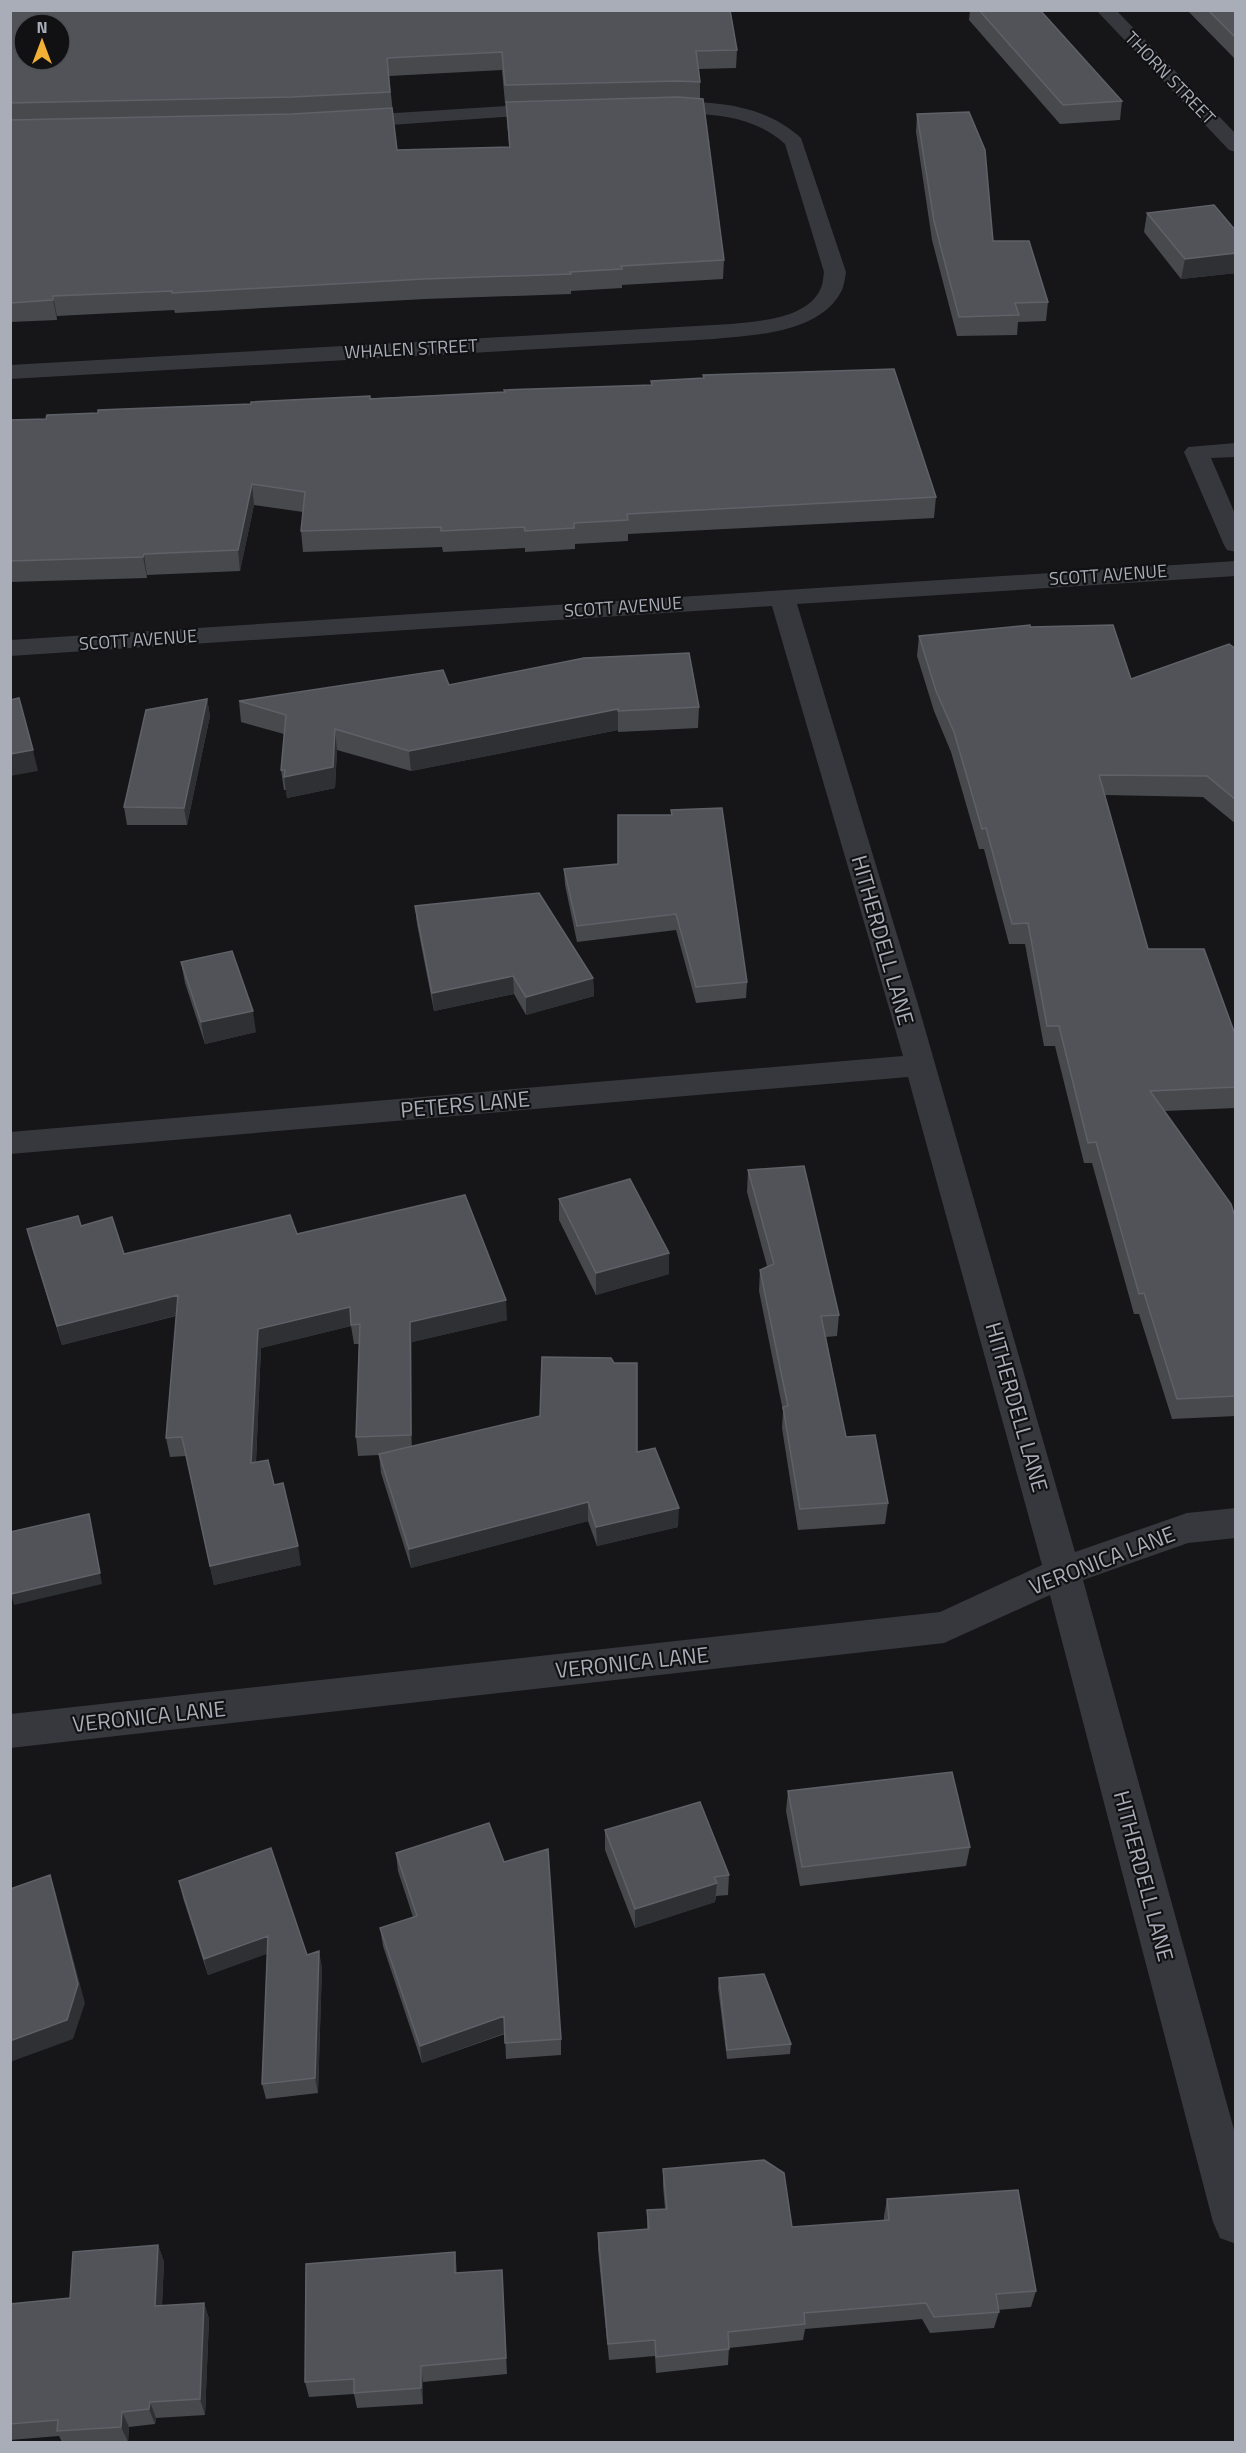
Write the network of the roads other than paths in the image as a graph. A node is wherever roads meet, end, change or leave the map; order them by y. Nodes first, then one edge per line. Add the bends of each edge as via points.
1 (1105, 10) edge
2 (644, 108) edge
3 (573, 109) edge
4 (325, 123) edge
5 (1236, 146) edge
6 (10, 372) edge
7 (1236, 450) edge
8 (1236, 545) edge
9 (1236, 568) edge
10 (782, 597) junction
11 (10, 648) edge
12 (920, 1065) junction
13 (10, 1143) edge
14 (1236, 1523) edge
15 (1064, 1572) junction
16 (10, 1731) edge
17 (1236, 2222) edge

1 - 5 street, THORN STREET
2 - 6 street, WHALEN STREET via 736,113 767,122 794,142 835,272 832,289 818,306 775,324 715,332
3 - 4 street
7 - 8 street via 1196,452
9 - 10 street, SCOTT AVENUE
10 - 11 street, SCOTT AVENUE
10 - 12 street, HITHERDELL LANE
12 - 13 street, PETERS LANE
12 - 15 street, HITHERDELL LANE
14 - 15 street, VERONICA LANE via 1187,1528
15 - 16 street, VERONICA LANE via 944,1628
15 - 17 street, HITHERDELL LANE

